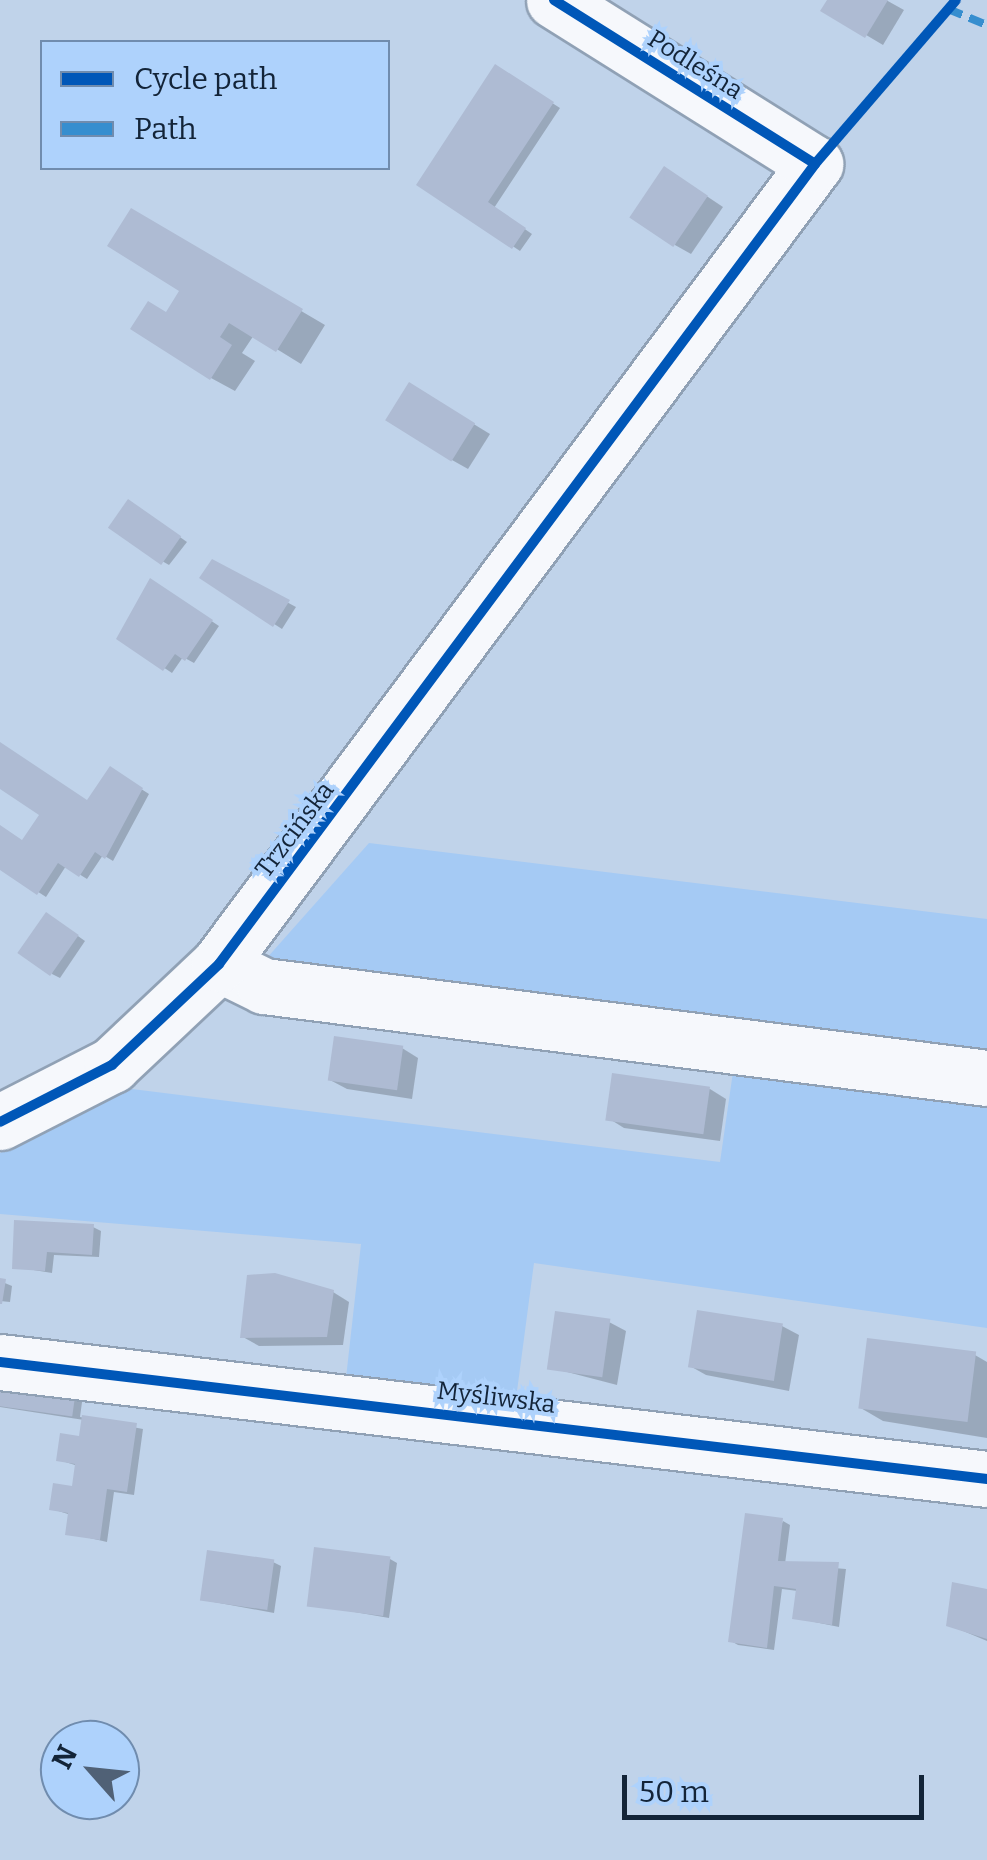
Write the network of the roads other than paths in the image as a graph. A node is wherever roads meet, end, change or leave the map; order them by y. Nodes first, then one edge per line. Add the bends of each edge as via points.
1 (554, 0) edge
2 (815, 164) joint
3 (219, 964) junction
4 (987, 1078) edge
5 (0, 1122) edge
6 (0, 1362) edge
7 (987, 1479) edge

1 - 2 street, Podleśna
2 - 3 street, Trzcińska
3 - 4 street via 264,986
3 - 5 street, Trzcińska via 112,1065
6 - 7 street, Myśliwska

